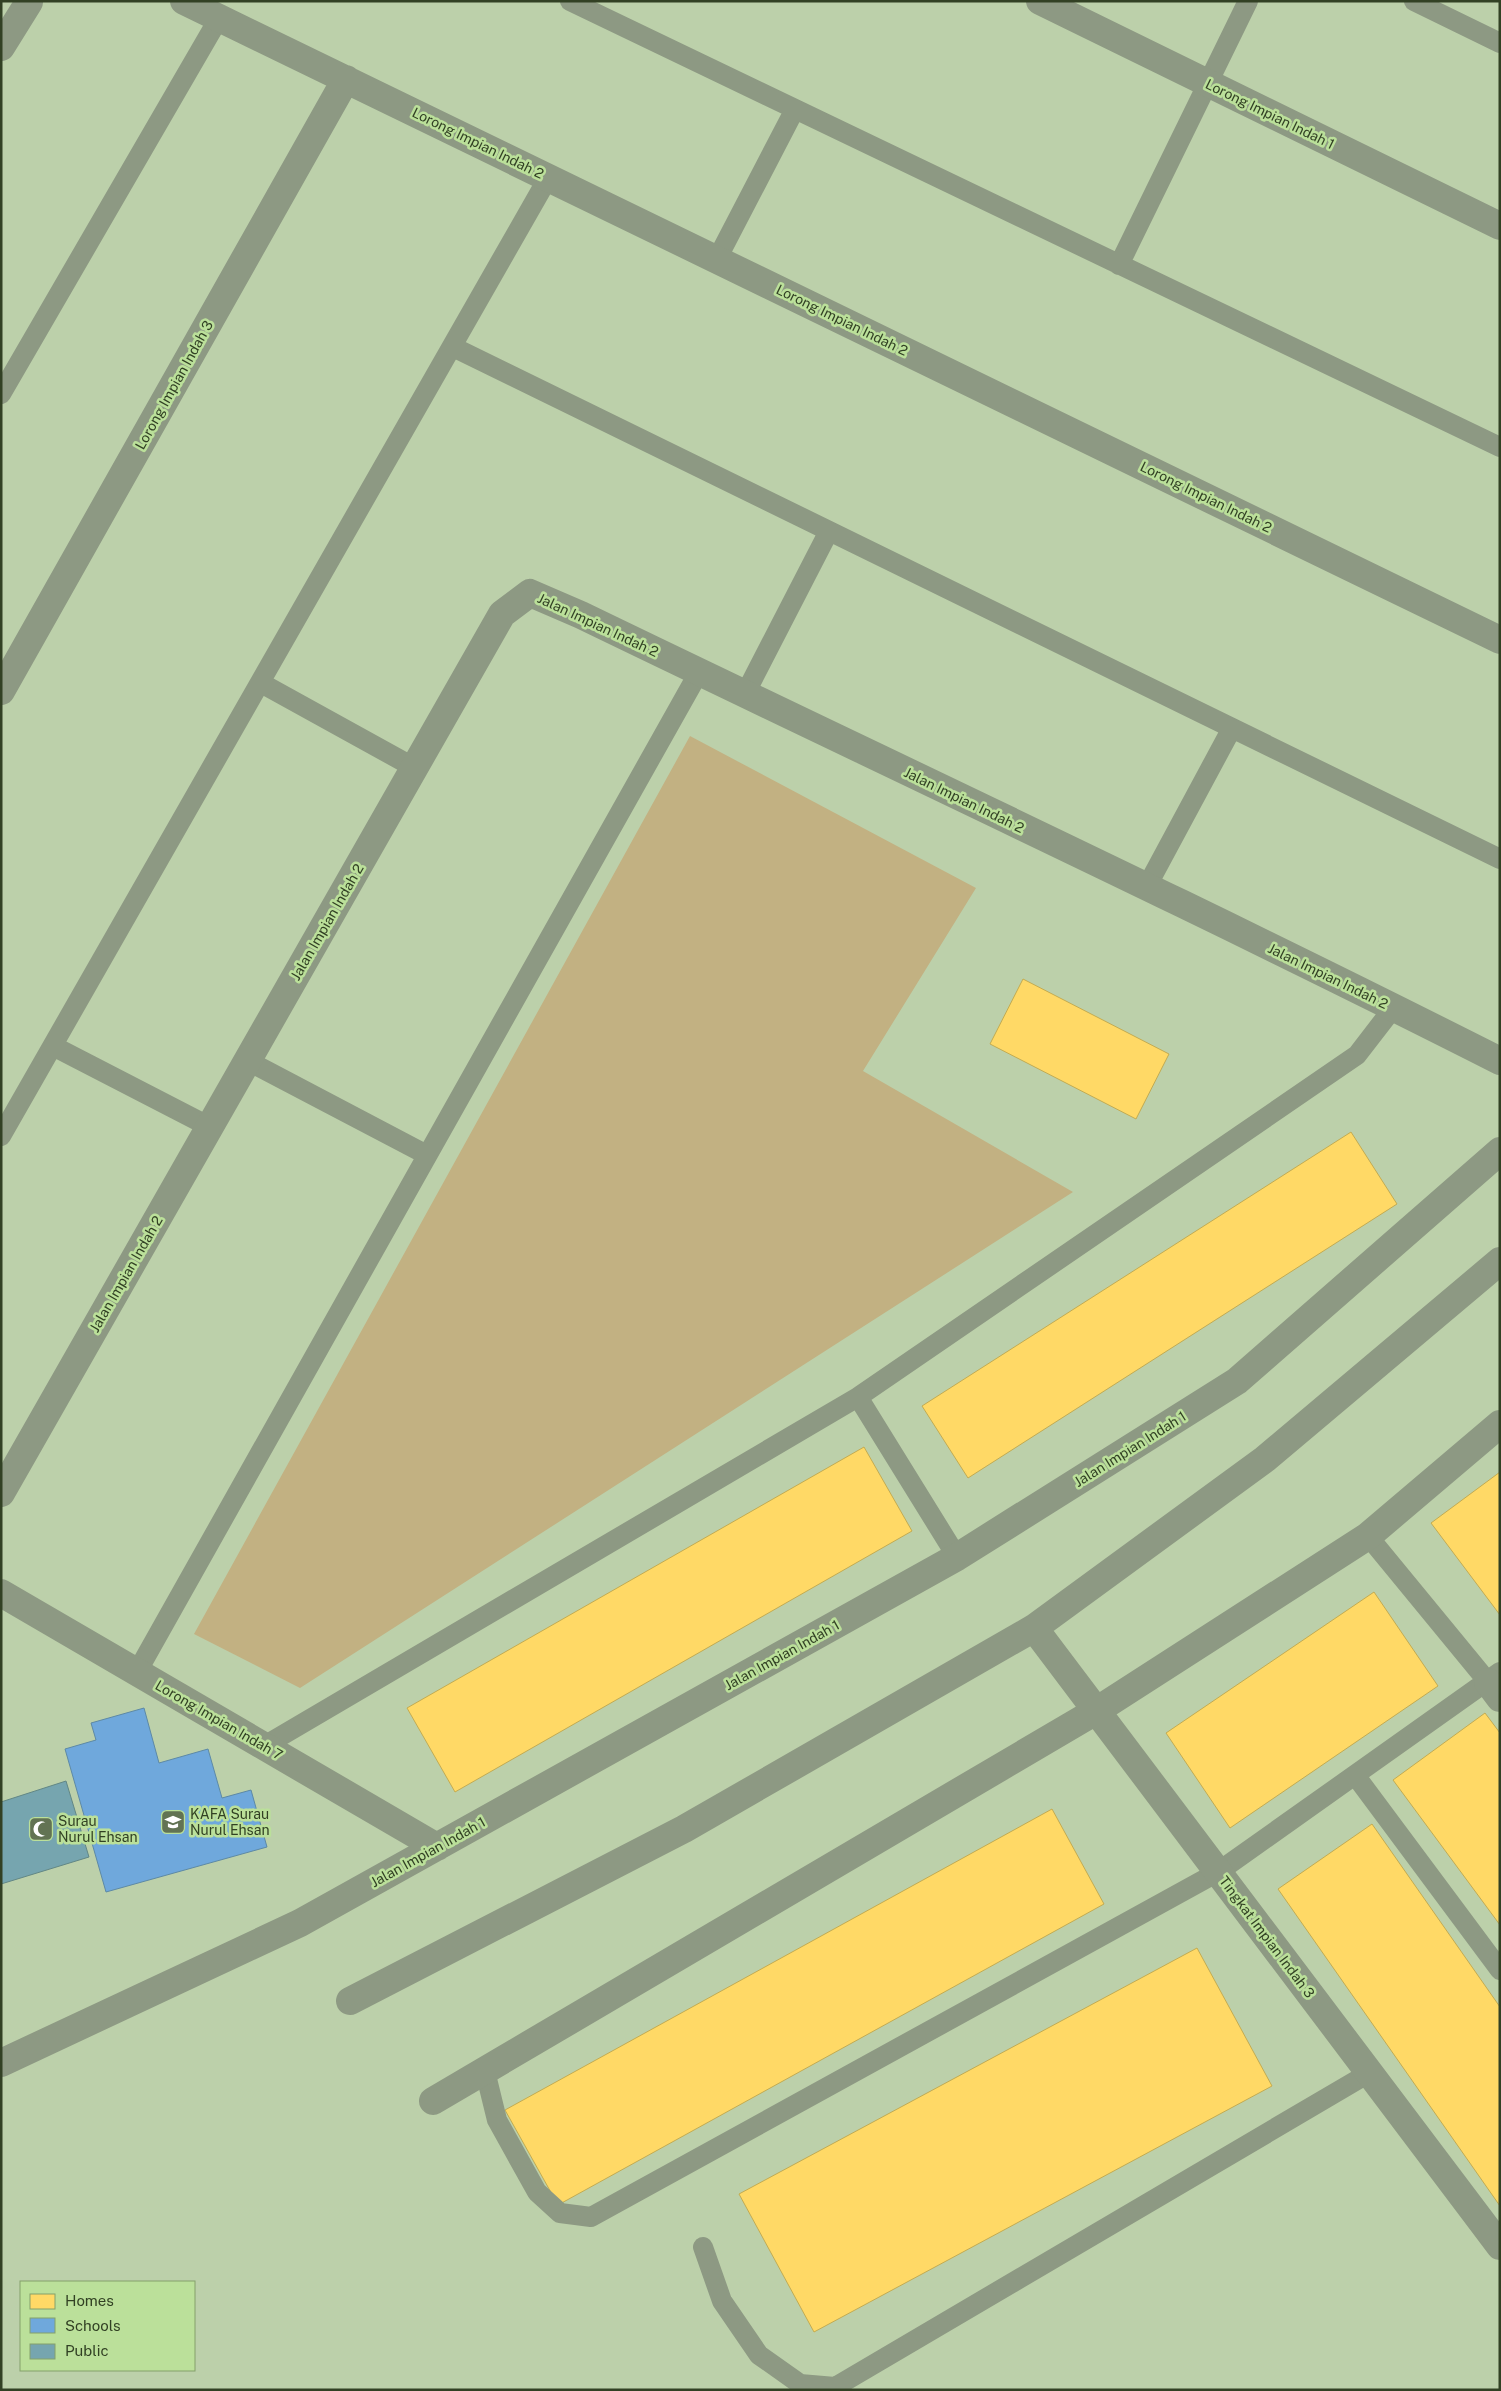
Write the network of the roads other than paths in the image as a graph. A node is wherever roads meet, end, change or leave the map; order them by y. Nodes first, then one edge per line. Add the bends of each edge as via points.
1 (184, 1) edge
2 (570, 1) edge
3 (1040, 1) edge
4 (1248, 1) edge
5 (1414, 1) edge
6 (29, 2) edge
7 (219, 18) junction
8 (1500, 43) edge
9 (1, 47) edge
10 (346, 79) junction
11 (1208, 83) junction
12 (795, 109) junction
13 (548, 178) junction
14 (1500, 226) edge
15 (717, 259) junction
16 (1119, 265) junction
17 (453, 347) junction
18 (1, 394) edge
19 (1500, 447) edge
20 (829, 531) junction
21 (1500, 640) edge
22 (699, 672) junction
23 (261, 683) junction
24 (1, 690) edge
25 (745, 694) junction
26 (1232, 728) junction
27 (415, 768) junction
28 (1500, 859) edge
29 (1146, 888) junction
30 (1394, 1007) junction
31 (52, 1046) junction
32 (248, 1061) junction
33 (1500, 1062) edge
34 (210, 1127) junction
35 (1, 1136) edge
36 (1500, 1151) edge
37 (427, 1155) junction
38 (1500, 1261) edge
39 (858, 1397) junction
40 (1500, 1424) edge
41 (1, 1493) edge
42 (1368, 1536) junction
43 (957, 1557) junction
44 (1, 1592) edge
45 (1034, 1628) junction
46 (137, 1672) junction
47 (1496, 1684) edge
48 (1096, 1711) junction
49 (264, 1746) junction
50 (1355, 1775) junction
51 (437, 1847) junction
52 (1218, 1872) junction
53 (1500, 1970) edge
54 (350, 2001) dead end
55 (1, 2063) edge
56 (485, 2071) junction
57 (1370, 2073) junction
58 (433, 2101) dead end
59 (1500, 2246) edge
60 (703, 2247) dead end

1 - 7 street, Lorong Impian Indah 2
2 - 12 lane
3 - 11 street, Lorong Impian Indah 1
4 - 11 lane
5 - 8 lane
6 - 9 street
7 - 10 street, Lorong Impian Indah 2
7 - 18 lane
10 - 13 street, Lorong Impian Indah 2
10 - 24 street, Lorong Impian Indah 3
11 - 14 street, Lorong Impian Indah 1
11 - 16 lane
12 - 15 lane
12 - 16 lane
13 - 15 street, Lorong Impian Indah 2
13 - 17 lane
15 - 21 street, Lorong Impian Indah 2
16 - 19 lane
17 - 20 lane
17 - 23 lane
20 - 25 lane
20 - 26 lane
22 - 25 street, Jalan Impian Indah 2
22 - 27 street, Jalan Impian Indah 2 via 530,593 502,614
22 - 37 lane
23 - 27 lane
23 - 31 lane
25 - 29 street, Jalan Impian Indah 2
26 - 28 lane
26 - 29 lane
27 - 32 street, Jalan Impian Indah 2
29 - 30 street, Jalan Impian Indah 2
30 - 33 street, Jalan Impian Indah 2
30 - 39 lane via 1357,1055
31 - 34 lane
31 - 35 lane
32 - 34 street, Jalan Impian Indah 2
32 - 37 lane
34 - 41 street, Jalan Impian Indah 2
36 - 43 street, Jalan Impian Indah 1 via 1237,1381
37 - 46 lane
38 - 45 street via 1266,1459
39 - 43 lane
39 - 49 lane
40 - 42 street
42 - 47 lane
42 - 48 street
43 - 51 street, Jalan Impian Indah 1
44 - 46 street, Lorong Impian Indah 7
45 - 48 street, Tingkat Impian Indah 3
45 - 54 street via 684,1829
46 - 49 street, Lorong Impian Indah 7
47 - 50 lane
48 - 52 street, Tingkat Impian Indah 3
48 - 56 street
49 - 51 street, Lorong Impian Indah 7
50 - 52 lane
50 - 53 lane
51 - 55 street, Jalan Impian Indah 1 via 300,1923
52 - 56 lane via 591,2217 560,2213 537,2192 497,2120
52 - 57 street, Tingkat Impian Indah 3
56 - 58 street
57 - 59 street, Tingkat Impian Indah 3
57 - 60 lane via 834,2387 800,2384 759,2355 722,2301

